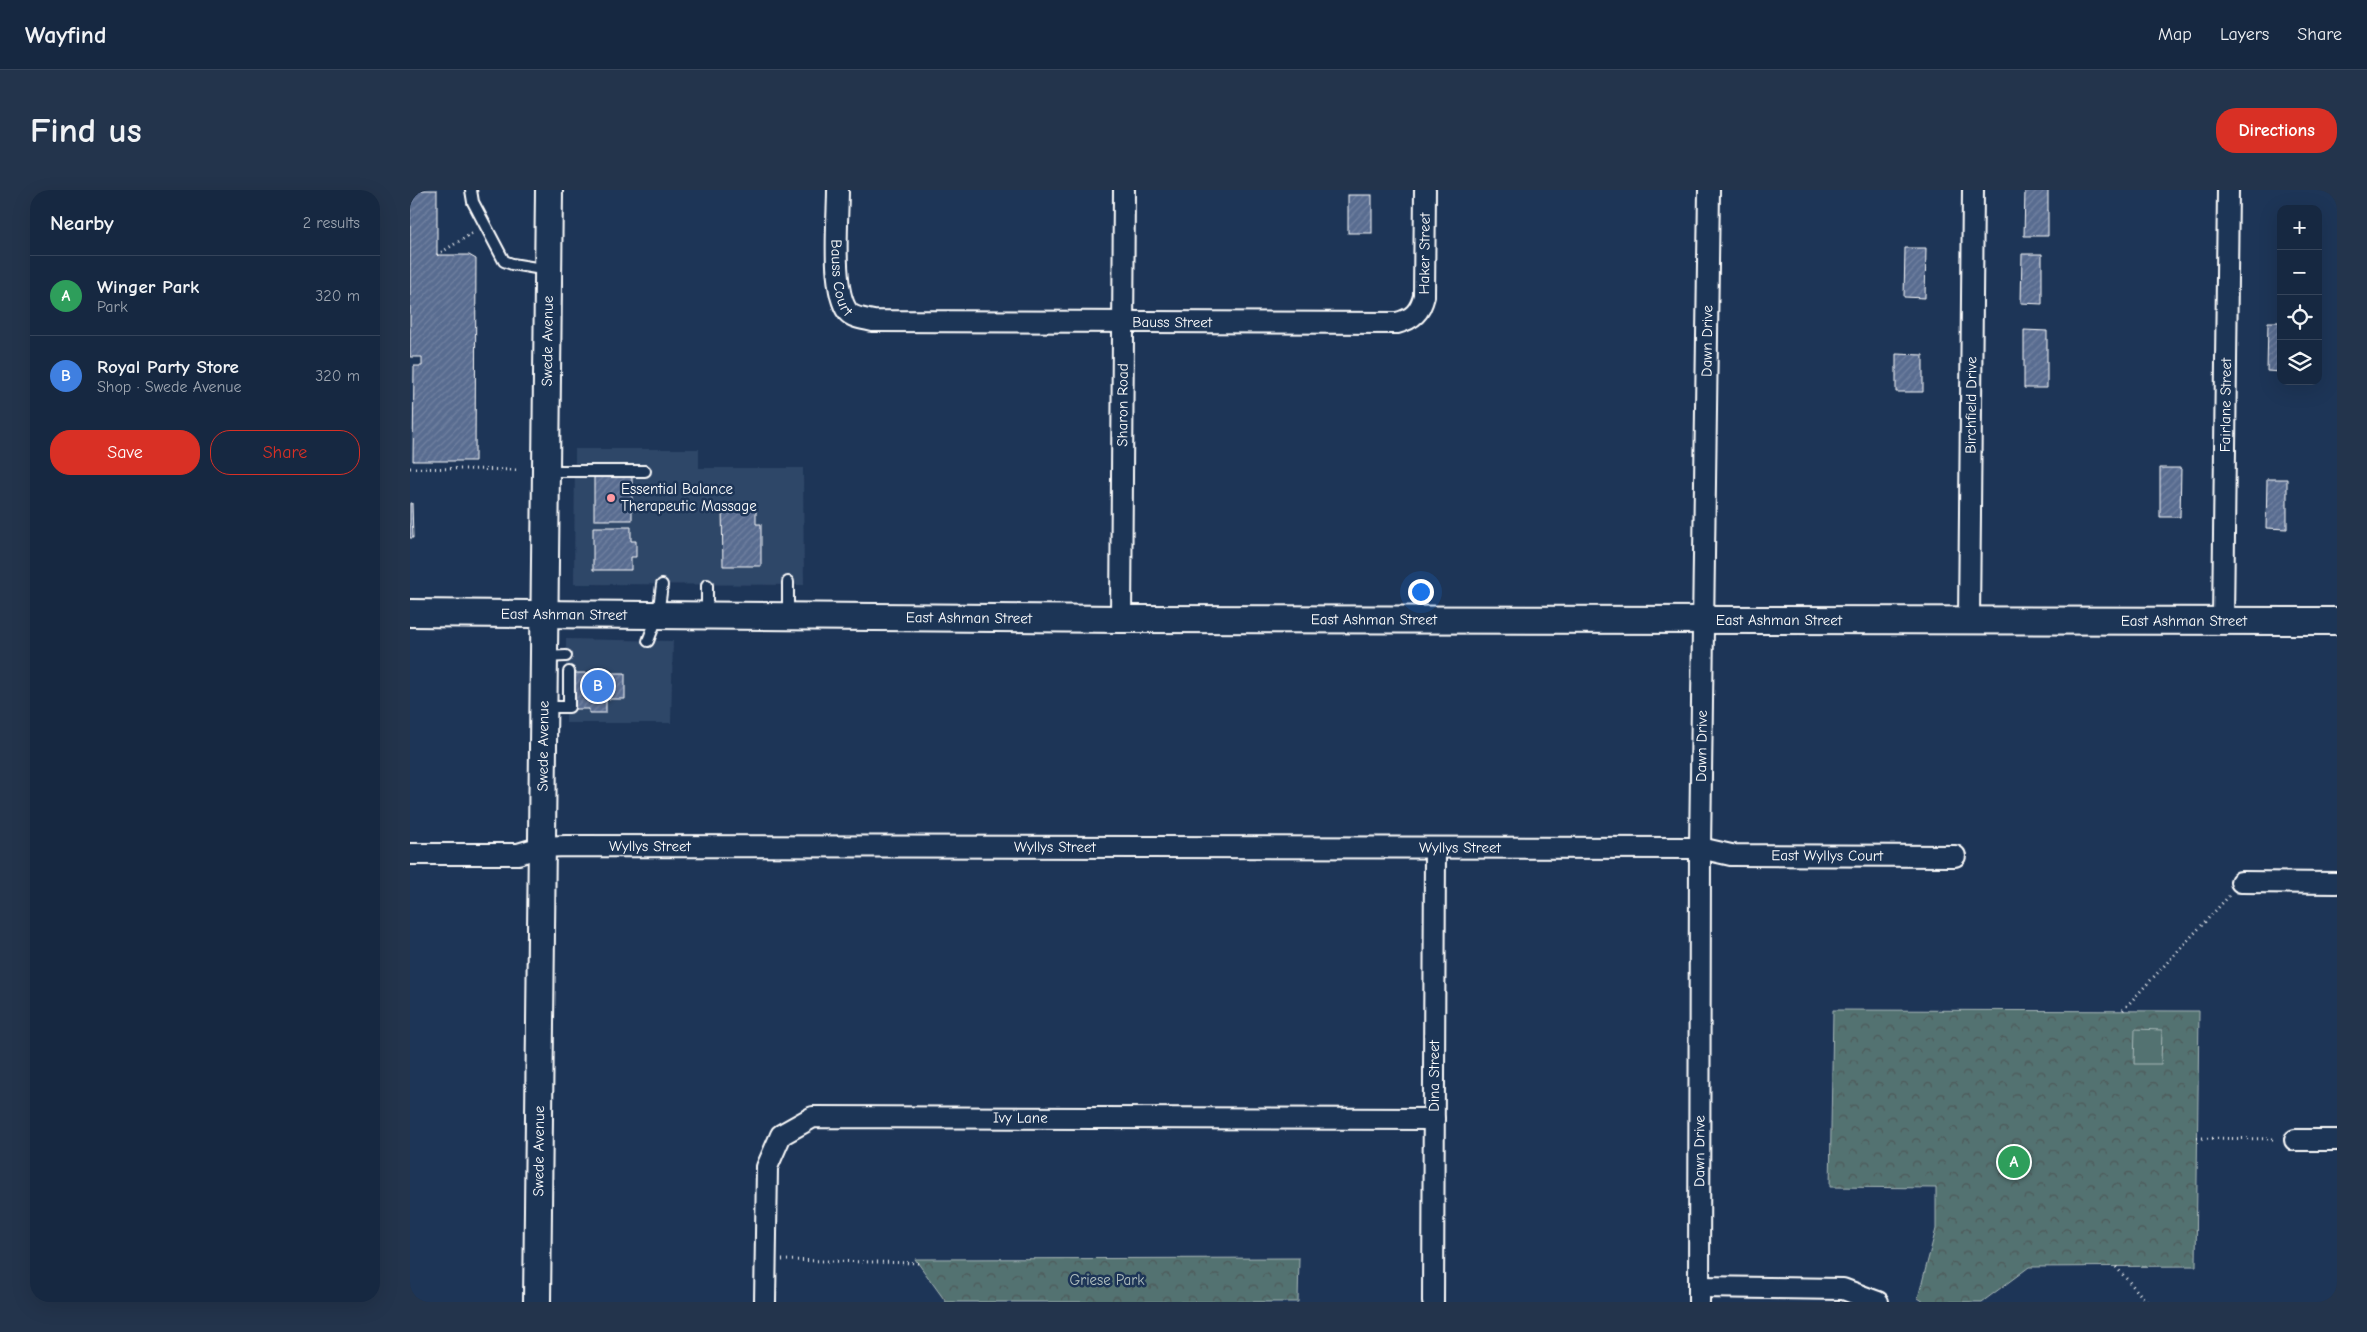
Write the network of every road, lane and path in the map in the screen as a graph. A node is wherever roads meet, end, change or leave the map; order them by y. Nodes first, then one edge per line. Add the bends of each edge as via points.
1 (471, 190) edge
2 (549, 190) edge
3 (838, 190) edge
4 (1124, 190) edge
5 (1425, 190) edge
6 (1709, 190) edge
7 (1973, 190) edge
8 (2228, 190) edge
9 (478, 240) dead end
10 (436, 255) dead end
11 (548, 270) junction
12 (1415, 316) joint
13 (927, 321) joint
14 (1124, 321) junction
15 (410, 468) edge
16 (516, 470) dead end
17 (546, 471) junction
18 (645, 471) dead end
19 (788, 582) dead end
20 (662, 584) dead end
21 (707, 585) dead end
22 (410, 613) edge
23 (545, 614) junction
24 (658, 615) junction
25 (707, 615) junction
26 (788, 616) junction
27 (1121, 619) junction
28 (1969, 620) junction
29 (2223, 620) junction
30 (2337, 621) edge
31 (1705, 622) junction
32 (648, 641) dead end
33 (569, 672) dead end
34 (544, 707) junction
35 (541, 847) junction
36 (1700, 848) junction
37 (1435, 849) junction
38 (410, 854) edge
39 (1955, 856) dead end
40 (2241, 882) joint
41 (2337, 883) edge
42 (2123, 1010) dead end
43 (1434, 1119) junction
44 (2197, 1138) dead end
45 (2295, 1140) joint
46 (2337, 1140) edge
47 (766, 1260) junction
48 (919, 1263) dead end
49 (2116, 1267) dead end
50 (1699, 1295) edge
51 (537, 1302) edge
52 (765, 1302) edge
53 (1433, 1302) edge
54 (1878, 1302) edge
55 (2146, 1302) edge

1 - 11 lane via 473,202 504,260
2 - 11 street, Swede Avenue
3 - 13 street, Bauss Court via 838,283 841,299 849,314 873,321
4 - 14 street, Sharon Road
5 - 12 street, Haker Street via 1424,296
6 - 31 street, Dawn Drive
7 - 28 street, Birchfield Drive
8 - 29 street, Fairlane Street
9 - 10 path via 474,232
11 - 17 street, Swede Avenue
12 - 14 street, Bauss Street via 1397,323
13 - 14 street, Bauss Street
14 - 27 street, Sharon Road
15 - 16 path
17 - 18 lane
17 - 23 street, Swede Avenue
19 - 26 lane
20 - 24 lane
21 - 25 lane
22 - 23 street, East Ashman Street
23 - 24 street, East Ashman Street
23 - 34 street, Swede Avenue via 555,656
24 - 25 street, East Ashman Street
24 - 32 lane
25 - 26 street, East Ashman Street
26 - 27 street, East Ashman Street
27 - 31 street, East Ashman Street
28 - 29 street, East Ashman Street
28 - 31 street, East Ashman Street
29 - 30 street, East Ashman Street
31 - 36 street, Dawn Drive
33 - 34 lane via 569,707
34 - 35 street, Swede Avenue
35 - 37 street, Wyllys Street
35 - 38 street, Wyllys Street via 518,854
35 - 51 street, Swede Avenue
36 - 37 street, Wyllys Street
36 - 39 street, East Wyllys Court via 1731,855
36 - 50 street, Dawn Drive
37 - 43 street, Dina Street
40 - 41 street
40 - 42 path
43 - 47 street, Ivy Lane via 813,1117 780,1135 767,1167
43 - 53 street, Dina Street
44 - 45 path
45 - 46 street
47 - 48 path
47 - 52 street, Ivy Lane
49 - 55 path
50 - 54 street via 1844,1289

